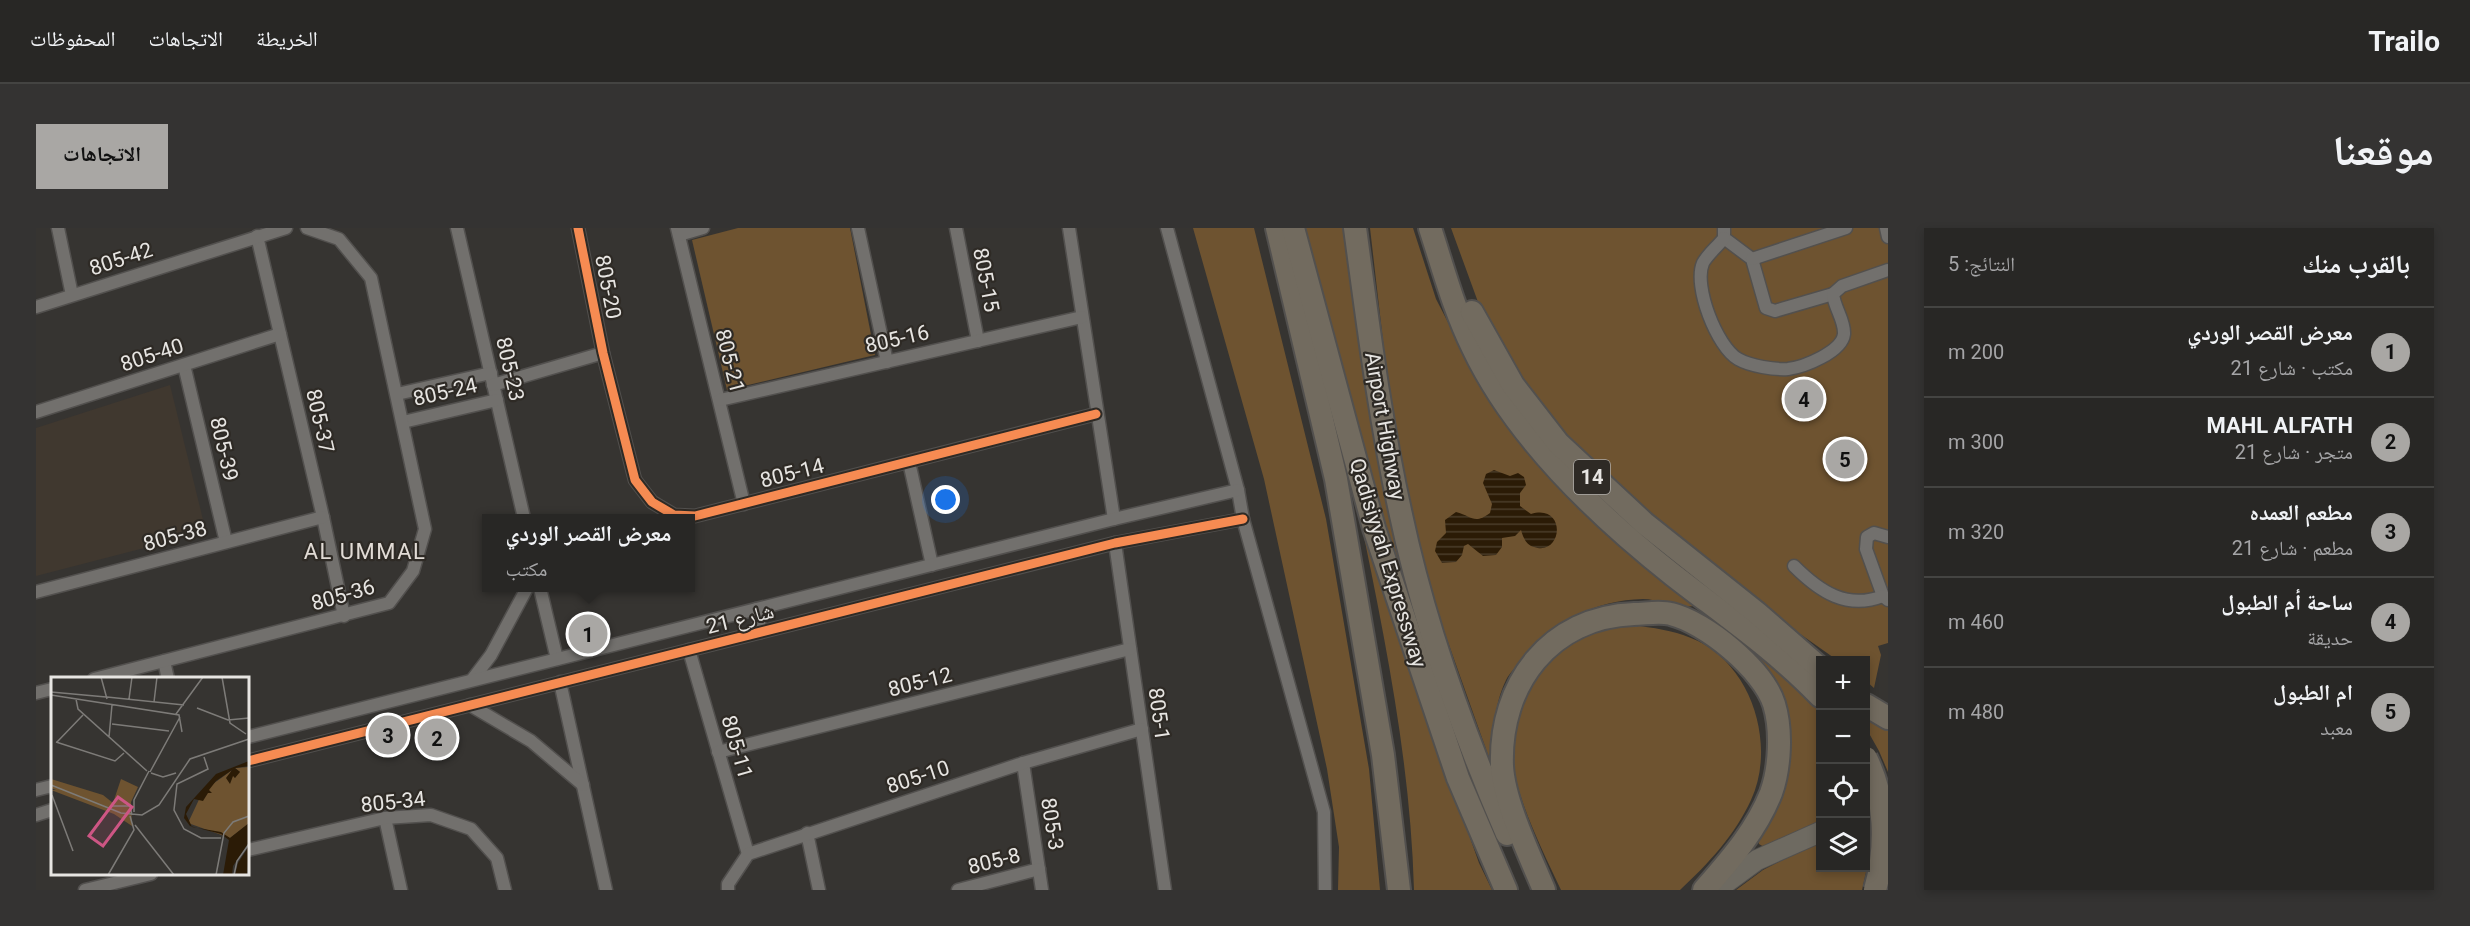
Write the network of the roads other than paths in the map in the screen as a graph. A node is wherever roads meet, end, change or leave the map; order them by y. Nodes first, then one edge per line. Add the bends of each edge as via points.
1 (58, 228) edge
2 (286, 228) edge
3 (307, 228) edge
4 (457, 228) edge
5 (578, 228) edge
6 (703, 228) edge
7 (858, 228) edge
8 (956, 228) edge
9 (1069, 228) edge
10 (1167, 228) edge
11 (1277, 228) edge
12 (1293, 228) edge
13 (1355, 228) edge
14 (1431, 228) edge
15 (1846, 228) edge
16 (1886, 228) edge
17 (678, 232) edge
18 (1724, 233) edge
19 (257, 236) junction
20 (1888, 237) edge
21 (1752, 259) junction
22 (1888, 270) edge
23 (1833, 294) junction
24 (72, 296) junction
25 (36, 307) edge
26 (1082, 317) junction
27 (280, 334) junction
28 (978, 341) junction
29 (603, 353) junction
30 (887, 362) junction
31 (184, 365) junction
32 (492, 379) junction
33 (397, 394) junction
34 (497, 400) junction
35 (720, 400) junction
36 (36, 412) edge
37 (1096, 414) junction
38 (403, 422) junction
39 (909, 462) junction
40 (1238, 490) junction
41 (744, 504) junction
42 (523, 514) edge
43 (672, 514) edge
44 (695, 516) edge
45 (323, 517) junction
46 (1114, 519) junction
47 (1243, 519) junction
48 (1888, 537) edge
49 (226, 542) junction
50 (1115, 543) junction
51 (932, 565) junction
52 (1794, 566) dead end
53 (36, 592) edge
54 (525, 592) edge
55 (541, 592) edge
56 (1886, 598) edge
57 (756, 609) junction
58 (344, 616) junction
59 (761, 632) junction
60 (1130, 649) junction
61 (689, 651) junction
62 (557, 659) junction
63 (164, 661) junction
64 (1816, 664) edge
65 (98, 677) edge
66 (168, 677) edge
67 (472, 680) junction
68 (560, 682) junction
69 (51, 689) edge
70 (1816, 691) edge
71 (36, 693) edge
72 (470, 705) junction
73 (1870, 707) edge
74 (1888, 718) edge
75 (1142, 729) junction
76 (249, 737) edge
77 (718, 752) junction
78 (249, 761) edge
79 (1023, 763) junction
80 (1868, 764) edge
81 (583, 785) junction
82 (51, 786) edge
83 (36, 790) edge
84 (51, 810) edge
85 (36, 814) edge
86 (385, 818) junction
87 (807, 833) junction
88 (1816, 834) edge
89 (249, 850) edge
90 (748, 854) junction
91 (1039, 869) junction
92 (144, 875) edge
93 (85, 890) edge
94 (401, 890) edge
95 (505, 890) edge
96 (606, 890) edge
97 (728, 890) edge
98 (819, 890) edge
99 (958, 890) edge
100 (1042, 890) edge
101 (1165, 890) edge
102 (1325, 890) edge
103 (1399, 890) edge
104 (1506, 890) edge
105 (1532, 890) edge
106 (1544, 890) edge
107 (1704, 890) edge
108 (1716, 890) edge
109 (1875, 890) edge

1 - 24 street
2 - 19 street, 805-42
3 - 33 street via 339,239 370,278
4 - 32 street, 805-23
5 - 29 street, 805-20
6 - 17 street
7 - 30 street
8 - 28 street, 805-15
9 - 26 street
10 - 40 street
11 - 103 highway via 1336,479 1383,755
12 - 104 highway, Qadisiyyah Expressway via 1374,528 1458,778
13 - 105 highway, Airport Highway via 1380,405 1401,516 1425,607 1479,770
14 - 64 highway, 14 via 1492,350 1513,385 1558,443 1644,523
14 - 70 highway, 14 via 1472,348 1499,394 1568,481 1617,529 1759,640
15 - 21 street
16 - 20 street
17 - 35 street, 805-21
18 - 21 street
18 - 23 street via 1704,263 1701,279 1708,313 1723,343 1738,359 1789,369 1823,357 1840,344 1844,333
19 - 24 street, 805-42
19 - 27 street, 805-37
21 - 23 street via 1766,308 1775,311
22 - 23 street via 1842,286
24 - 25 street, 805-42
26 - 28 street, 805-16
26 - 37 street
27 - 31 street, 805-40
27 - 45 street, 805-37
28 - 30 street, 805-16
29 - 32 street, 805-24
29 - 43 street, 805-14 via 635,480 652,502
30 - 35 street, 805-16
31 - 36 street, 805-40
31 - 49 street, 805-39
32 - 33 street, 805-24
32 - 34 street, 805-23
33 - 38 street, 805-36
34 - 38 street, 805-24
34 - 42 street, 805-23
35 - 41 street, 805-21
37 - 39 street, 805-14
37 - 46 street
38 - 58 street, 805-36 via 425,529 413,571 389,603
39 - 41 street, 805-14
39 - 51 street
40 - 46 street, شارع 21
40 - 47 street
41 - 44 street, 805-14
45 - 49 street, 805-38
45 - 58 street, 805-37
46 - 51 street, شارع 21
47 - 50 street, شارع 21
47 - 102 street via 1324,812
48 - 56 street via 1874,533 1868,537 1866,549
49 - 53 street, 805-38
50 - 59 street, شارع 21
50 - 60 street, 805-1
51 - 57 street, شارع 21
52 - 56 street via 1810,583 1854,603
54 - 67 street via 491,655
55 - 62 street
57 - 59 street
57 - 62 street, شارع 21
58 - 63 street, 805-36
59 - 61 street, شارع 21
60 - 75 street, 805-1
60 - 77 street, 805-12
61 - 68 street, شارع 21
61 - 77 street, 805-11
62 - 67 street, شارع 21
63 - 65 street, 805-36
63 - 66 street
67 - 76 street, شارع 21
68 - 72 street, شارع 21
68 - 81 street
69 - 71 street
72 - 78 street, شارع 21
72 - 81 street via 531,741
73 - 74 highway
75 - 79 street, 805-10
75 - 101 street, 805-1
77 - 90 street, 805-11
79 - 87 street, 805-10
79 - 91 street, 805-3
80 - 109 highway, bridge via 1884,822
81 - 96 street
82 - 83 street
84 - 85 street
86 - 89 street, 805-34
86 - 94 street
86 - 95 street, 805-34 via 431,815 471,829 497,858
87 - 90 street, 805-10
87 - 98 street
88 - 108 main road via 1757,860
90 - 97 street
91 - 99 street, 805-8
91 - 100 street, 805-3
92 - 93 street
106 - 107 highway via 1510,802 1502,768 1503,730 1510,705 1525,674 1546,648 1576,626 1612,615 1670,614 1725,642 1756,675 1774,703 1778,732 1778,764 1758,820 1742,846

